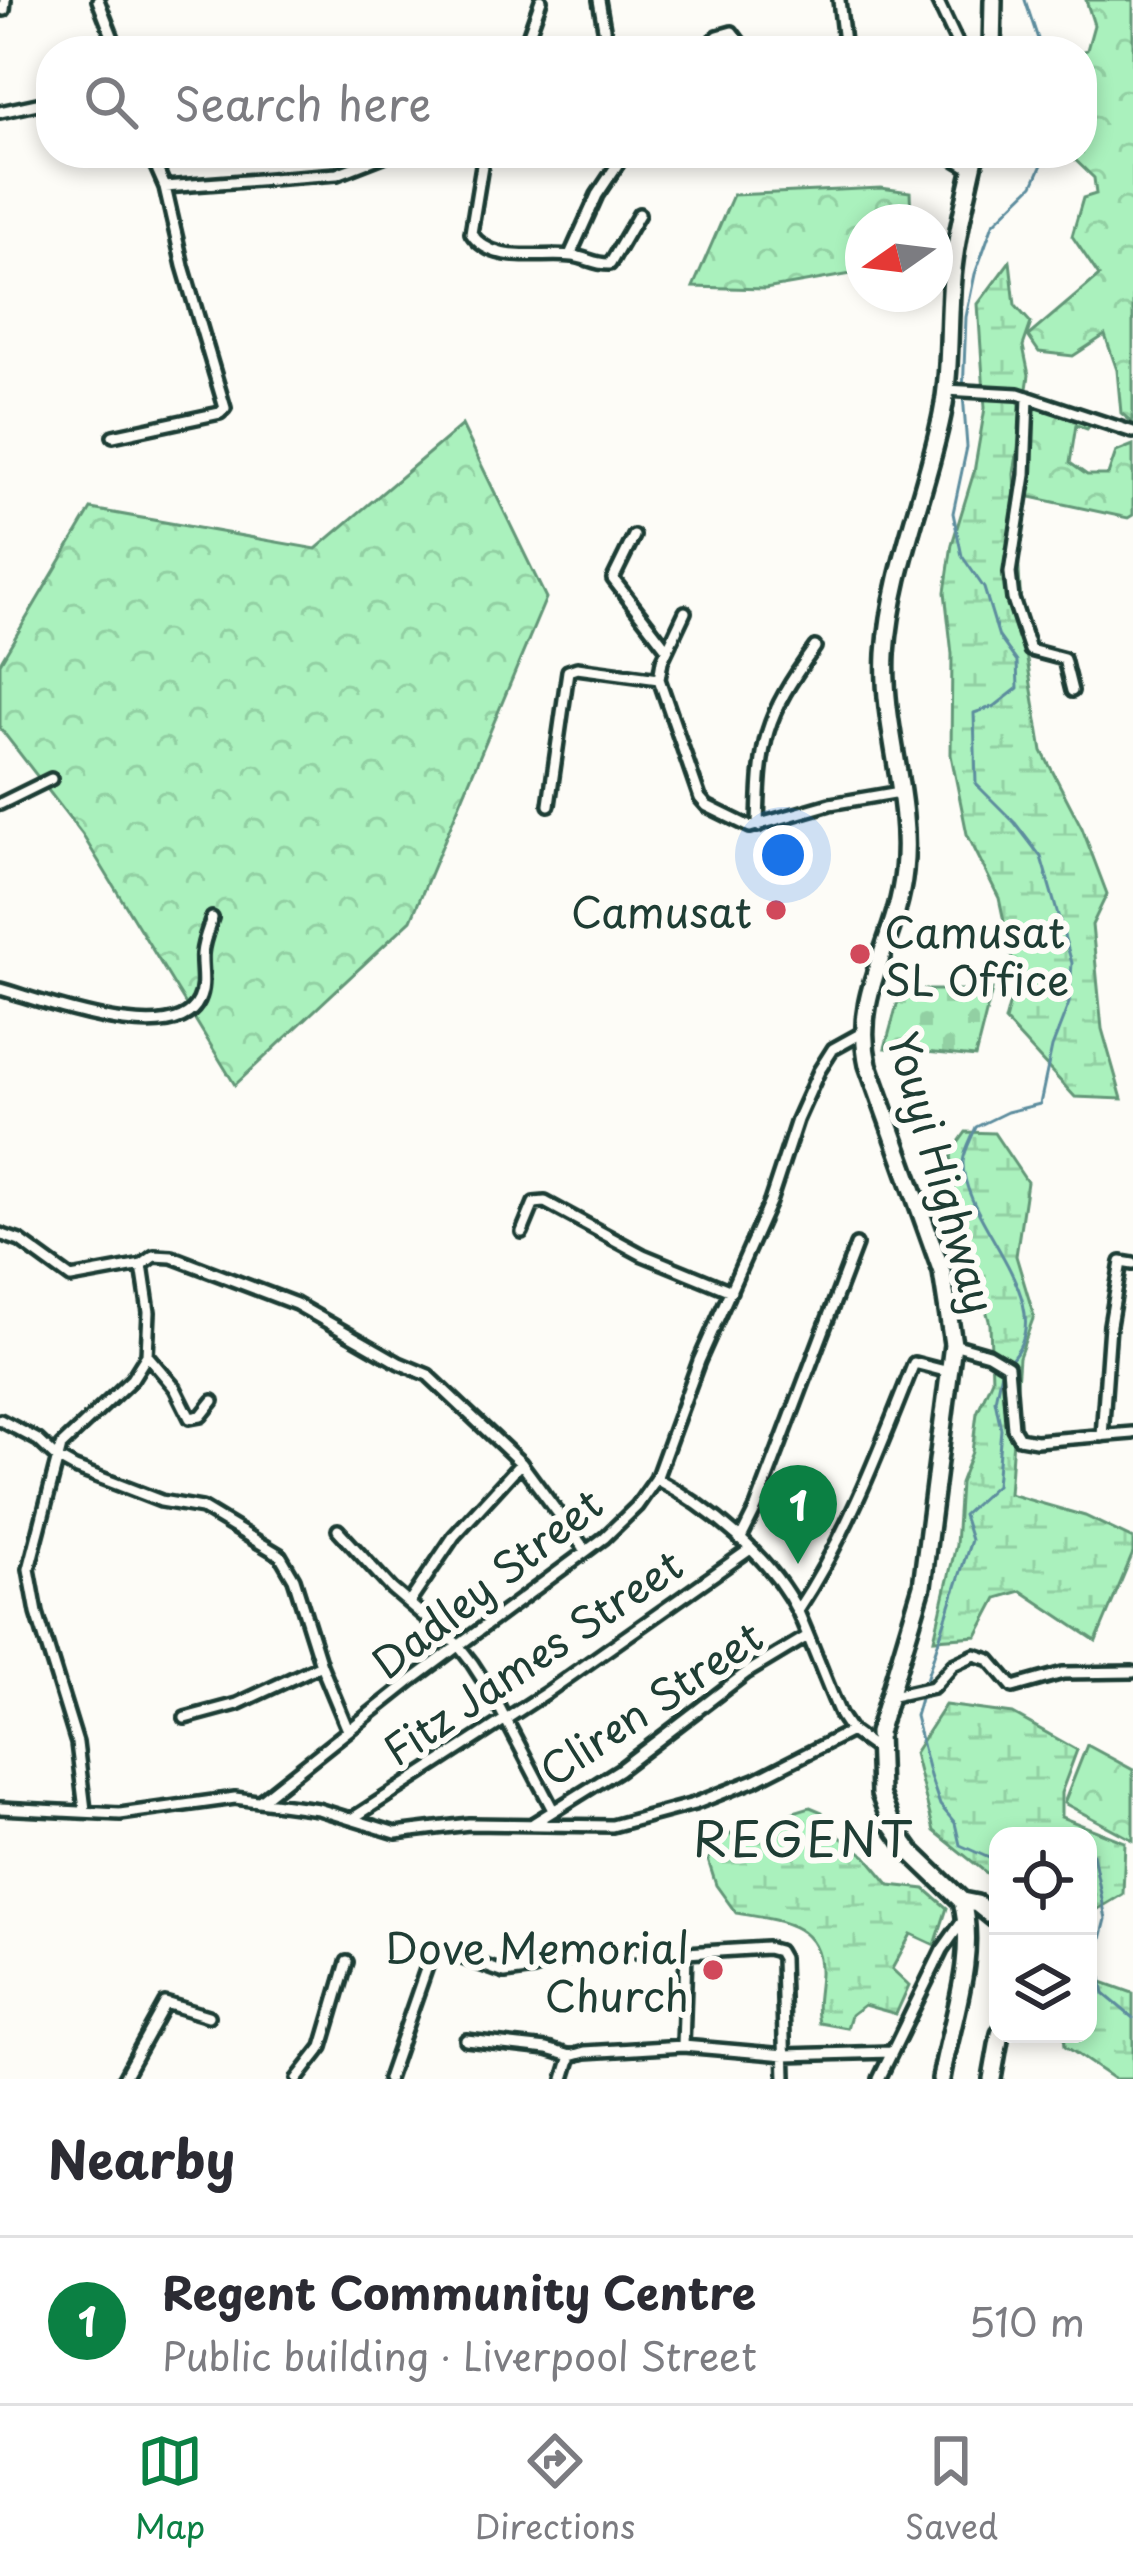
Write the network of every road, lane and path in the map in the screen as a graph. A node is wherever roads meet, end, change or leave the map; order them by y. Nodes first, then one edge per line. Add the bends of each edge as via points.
1 (98, 0) edge
2 (541, 0) edge
3 (599, 0) edge
4 (839, 0) edge
5 (937, 0) edge
6 (993, 0) edge
7 (112, 36) edge
8 (528, 36) edge
9 (605, 36) edge
10 (843, 36) edge
11 (954, 36) edge
12 (992, 36) edge
13 (36, 104) edge
14 (0, 112) edge
15 (157, 168) edge
16 (353, 168) edge
17 (481, 168) edge
18 (615, 168) edge
19 (974, 168) edge
20 (165, 187) junction
21 (639, 214) dead end
22 (570, 255) junction
23 (952, 389) junction
24 (1028, 397) junction
25 (1133, 432) edge
26 (113, 436) dead end
27 (634, 536) dead end
28 (686, 612) dead end
29 (815, 647) dead end
30 (667, 650) junction
31 (658, 679) junction
32 (1072, 691) dead end
33 (51, 779) dead end
34 (900, 792) junction
35 (0, 804) edge
36 (550, 805) dead end
37 (758, 826) junction
38 (212, 918) dead end
39 (0, 989) edge
40 (862, 1033) junction
41 (523, 1232) dead end
42 (0, 1234) edge
43 (856, 1245) dead end
44 (1133, 1264) edge
45 (142, 1265) junction
46 (731, 1291) junction
47 (953, 1344) junction
48 (147, 1355) junction
49 (950, 1372) junction
50 (213, 1401) dead end
51 (0, 1420) edge
52 (1133, 1433) edge
53 (1102, 1436) junction
54 (57, 1458) junction
55 (521, 1462) junction
56 (656, 1479) junction
57 (338, 1530) dead end
58 (740, 1540) junction
59 (749, 1550) junction
60 (586, 1551) junction
61 (409, 1603) junction
62 (797, 1611) junction
63 (806, 1637) junction
64 (458, 1645) junction
65 (321, 1666) junction
66 (1133, 1672) edge
67 (888, 1697) junction
68 (185, 1718) dead end
69 (505, 1718) junction
70 (348, 1730) junction
71 (851, 1731) junction
72 (876, 1749) junction
73 (262, 1799) junction
74 (0, 1808) edge
75 (552, 1808) junction
76 (85, 1810) junction
77 (353, 1818) junction
78 (532, 1824) junction
79 (968, 1907) junction
80 (989, 1917) edge
81 (686, 1953) junction
82 (346, 1962) dead end
83 (208, 2016) dead end
84 (466, 2040) dead end
85 (998, 2043) edge
86 (683, 2045) junction
87 (891, 2052) junction
88 (785, 2055) junction
89 (571, 2056) junction
90 (123, 2079) edge
91 (297, 2079) edge
92 (388, 2079) edge
93 (564, 2079) edge
94 (785, 2079) edge
95 (879, 2079) edge
96 (941, 2079) edge
97 (992, 2079) edge

1 - 7 street
2 - 8 street
3 - 9 street
4 - 10 street
5 - 11 street
6 - 12 main road
13 - 14 street
15 - 20 street
16 - 20 street
17 - 22 street via 471,221 477,241 508,254
18 - 22 street
19 - 23 main road, Youyi Highway via 955,254
20 - 26 street via 225,408
21 - 22 street via 610,264
23 - 24 street
23 - 34 main road, Youyi Highway via 886,652
24 - 25 street
24 - 32 street via 1010,587 1030,650 1064,658
27 - 30 street via 613,579
28 - 30 street
29 - 37 street via 767,724
30 - 31 street
31 - 36 street via 568,671
31 - 37 street via 700,798
33 - 35 street
34 - 37 street
34 - 40 main road, Youyi Highway via 904,873
38 - 39 street via 202,994 172,1022 141,1023
40 - 46 street, Dadley Street via 833,1049 819,1071
40 - 47 main road, Youyi Highway via 941,1272
41 - 46 street via 534,1203 545,1202
42 - 45 street via 76,1280
43 - 58 street
44 - 53 street via 1120,1262
45 - 48 street
45 - 55 street via 172,1257 340,1326 435,1381
46 - 56 street, Dadley Street
47 - 49 main road, Youyi Highway
47 - 53 street via 1008,1366 1019,1438
48 - 50 street via 190,1418
48 - 54 street
49 - 62 street via 914,1363 825,1568
49 - 67 main road, Youyi Highway via 922,1586
51 - 54 street
52 - 53 street
54 - 65 street via 142,1494 202,1508 280,1555
54 - 76 street via 29,1583 77,1742
55 - 60 street
55 - 61 street via 454,1536
56 - 58 street via 708,1509
56 - 60 street, Dadley Street
57 - 61 street
58 - 59 street
59 - 62 street
59 - 69 street, Fitz James Street
60 - 64 street, Dadley Street
61 - 64 street
62 - 63 street
63 - 71 street
63 - 75 street, Cliren Street
64 - 69 street
64 - 70 street, Dadley Street
65 - 68 street
65 - 70 street
66 - 67 street via 1063,1673 1019,1688 975,1654 933,1688
67 - 72 main road, Youyi Highway
69 - 75 street
69 - 77 street, Fitz James Street
70 - 73 street, Dadley Street
71 - 72 street
71 - 78 street via 660,1815 612,1826
72 - 79 main road, Youyi Highway via 892,1825
73 - 76 street via 120,1814
73 - 77 street
74 - 76 street
75 - 78 street, Cliren Street
77 - 78 street via 396,1833
79 - 80 main road, Youyi Highway
79 - 87 street
79 - 96 main road via 966,1965
81 - 86 street
81 - 88 street via 778,1951
81 - 92 street via 594,1951 506,1973 437,1949
82 - 91 street via 322,2047
83 - 90 street via 165,2003
84 - 89 street
85 - 97 main road
86 - 88 street
86 - 89 street
87 - 88 street
87 - 95 street
88 - 94 street
89 - 93 street

